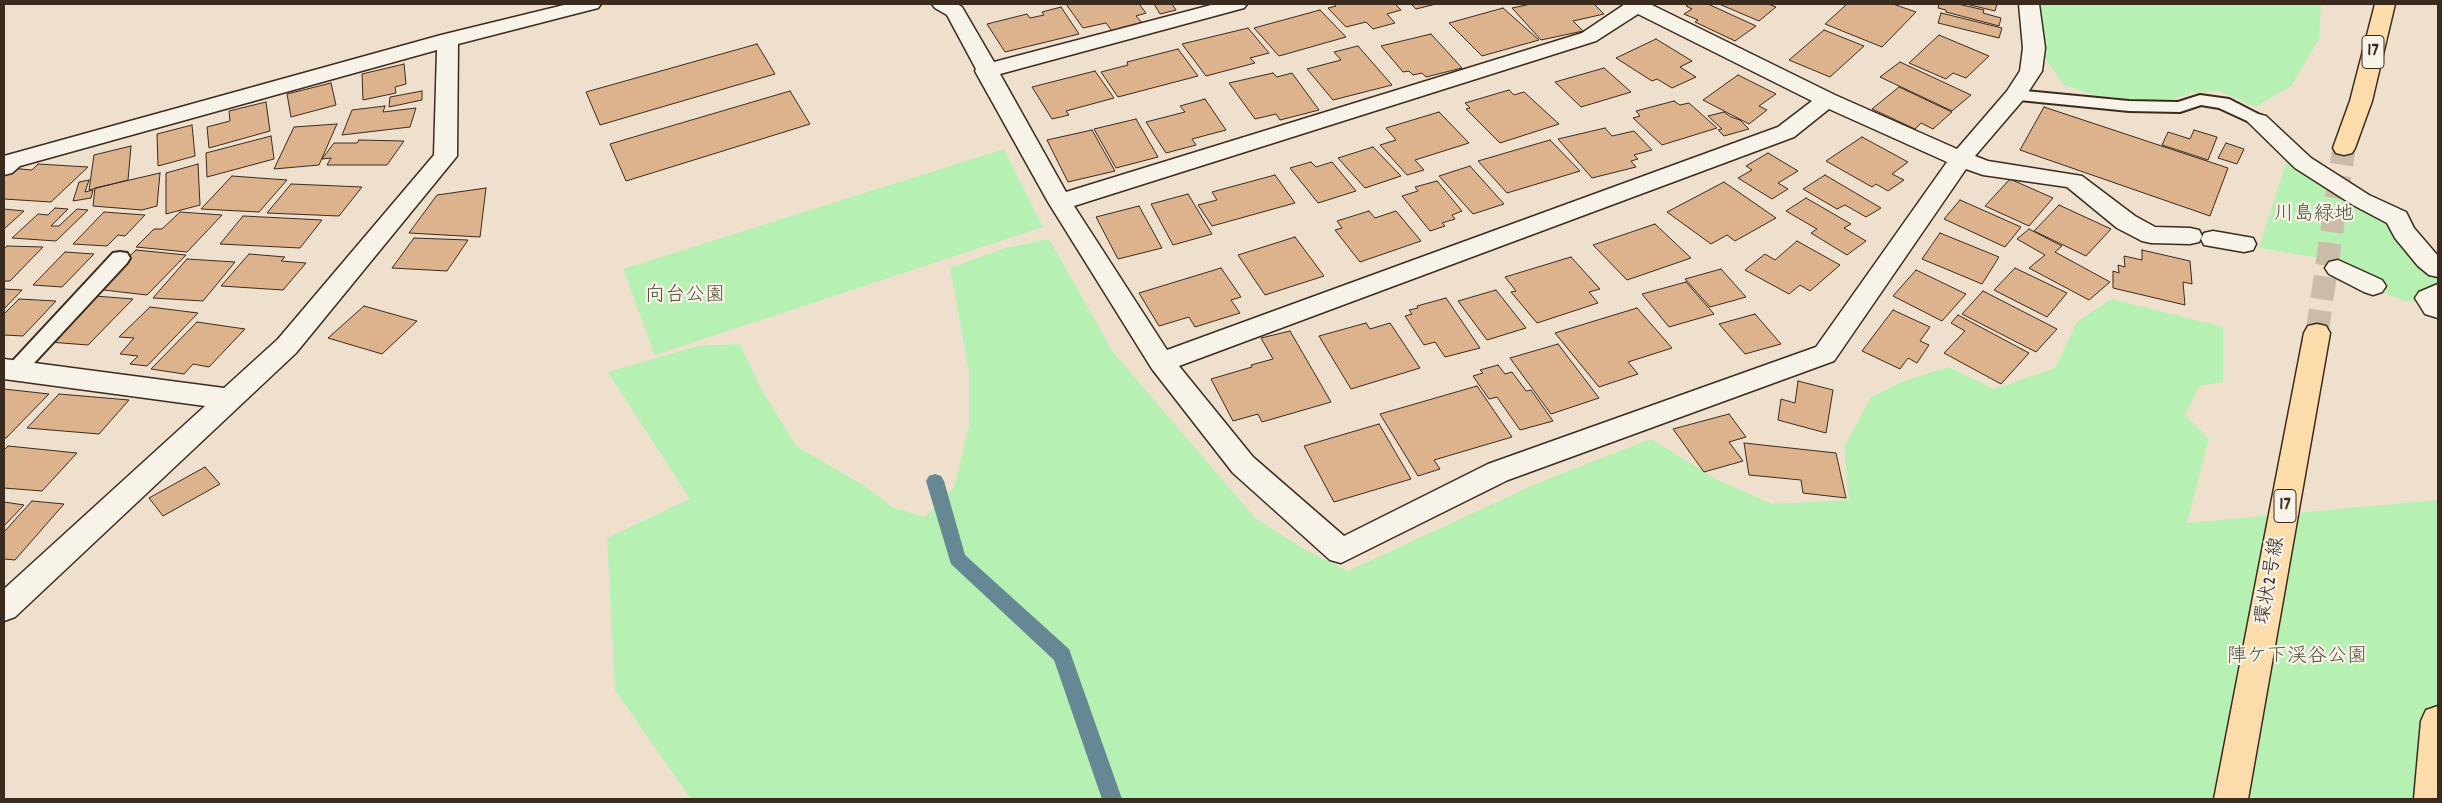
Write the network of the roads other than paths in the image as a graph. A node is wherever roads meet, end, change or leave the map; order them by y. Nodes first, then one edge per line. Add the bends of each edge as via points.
1 (591, 4) edge
2 (942, 4) edge
3 (1237, 4) edge
4 (1637, 4) edge
5 (2028, 4) edge
6 (2386, 4) edge
7 (448, 39) junction
8 (986, 71) junction
9 (2015, 95) junction
10 (1827, 100) junction
11 (2258, 121) joint
12 (2344, 148) tunnel mouth
13 (1960, 159) junction
14 (6, 164) edge
15 (1060, 202) junction
16 (2244, 244) dead end
17 (120, 258) dead end
18 (2338, 268) dead end
19 (2438, 269) edge
20 (2373, 286) dead end
21 (2438, 293) edge
22 (2438, 309) edge
23 (2317, 333) tunnel mouth
24 (1161, 362) junction
25 (9, 370) edge
26 (231, 399) junction
27 (4, 608) edge
28 (2438, 721) edge
29 (2231, 799) edge
30 (2431, 799) edge

1 - 7 street
2 - 8 street via 955,11
3 - 8 street
4 - 10 street
4 - 15 street via 1589,37
5 - 9 street via 2034,48 2031,71
6 - 12 main road, 17 via 2361,101
7 - 14 street
7 - 26 street via 445,156 287,346
8 - 15 street
9 - 11 lane via 2130,106 2180,107 2200,100 2223,104
9 - 13 street
10 - 13 street
10 - 24 street via 1786,132
11 - 19 street via 2303,163 2361,200 2397,218 2404,232
13 - 16 street via 1983,168 2074,181 2126,222 2151,235
13 - 24 street via 1825,354 1498,472 1341,551 1243,465
15 - 24 street
17 - 25 lane
18 - 20 street
21 - 22 street via 2428,298
23 - 29 main road, 環状2号線 / 17
25 - 26 street
26 - 27 street
28 - 30 main road

